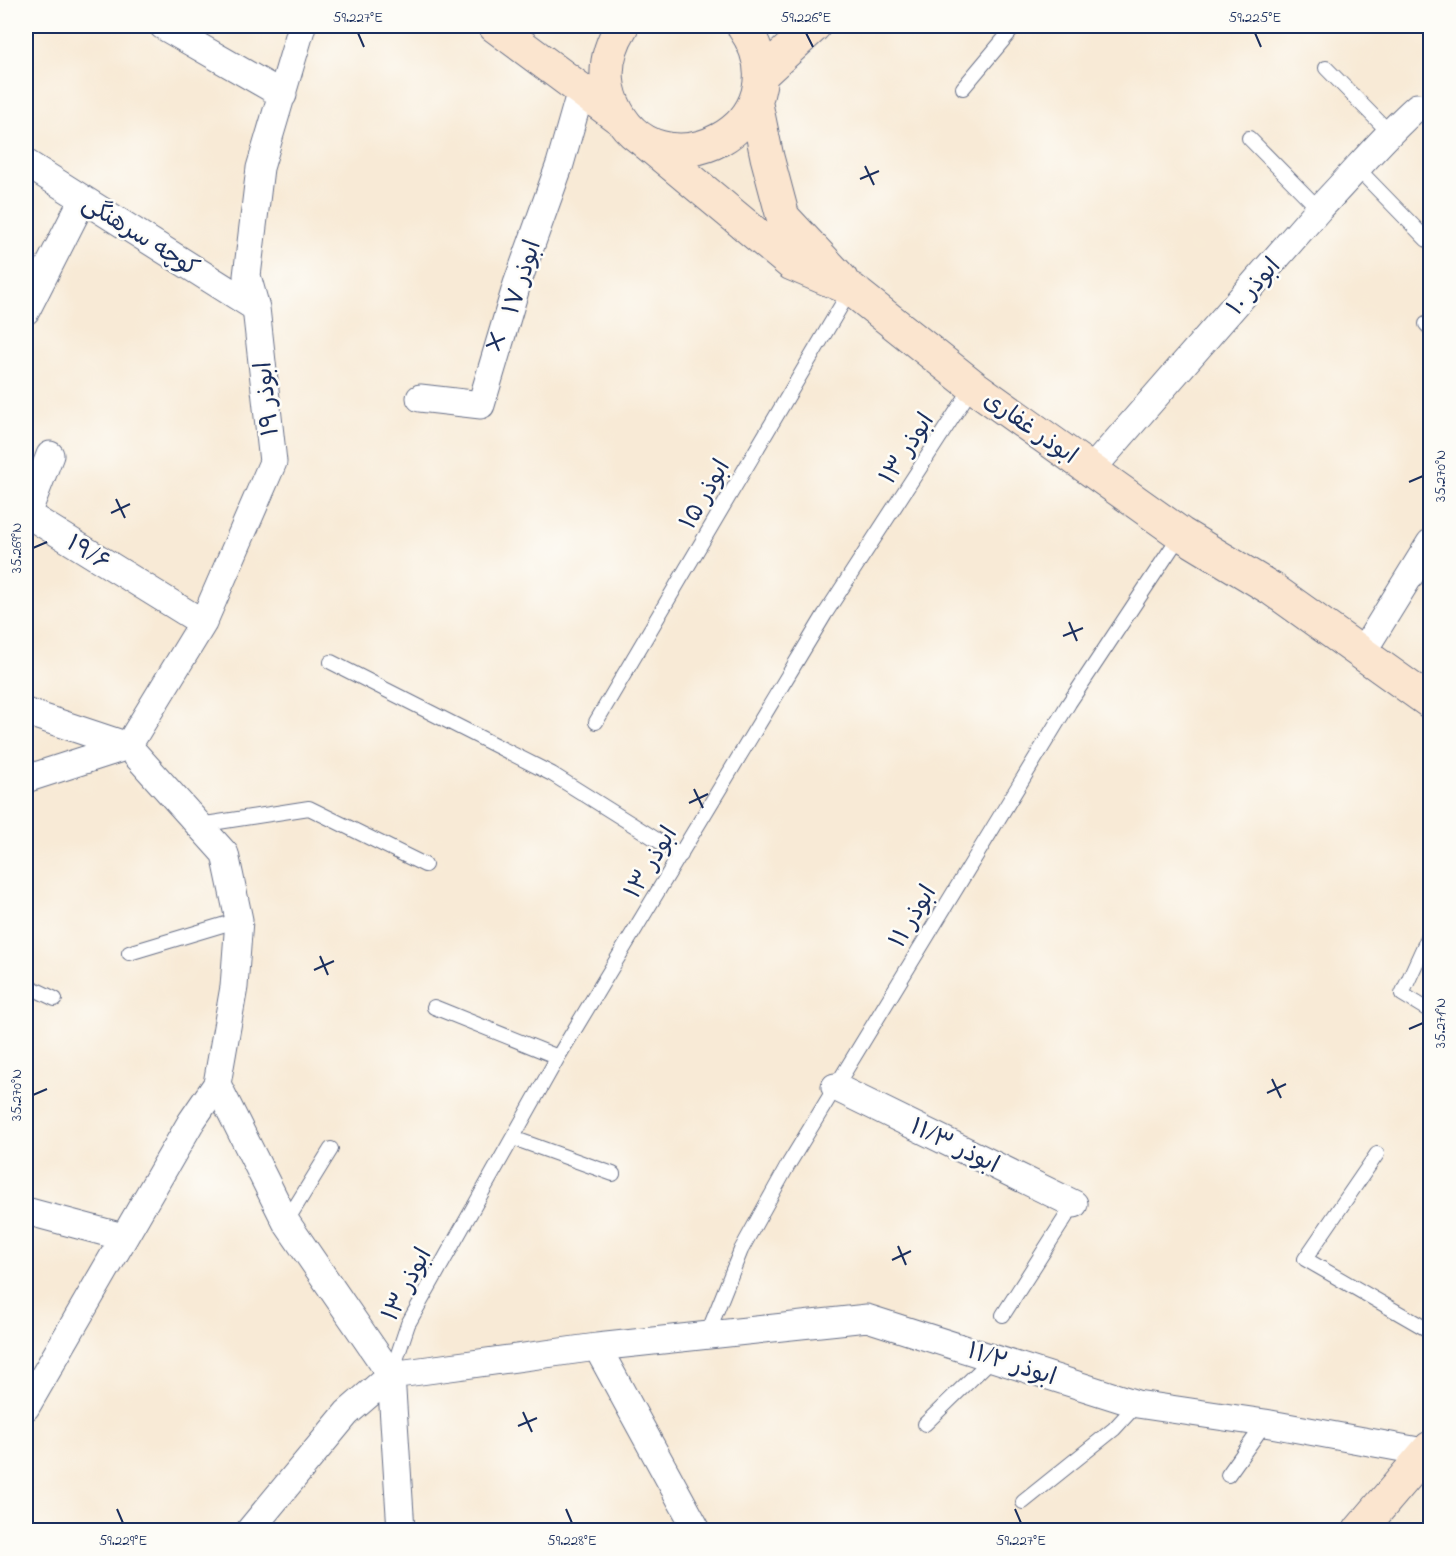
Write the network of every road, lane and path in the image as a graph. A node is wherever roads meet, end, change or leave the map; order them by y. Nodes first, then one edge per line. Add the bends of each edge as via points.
1 (163, 26) edge
2 (302, 26) edge
3 (495, 26) edge
4 (622, 26) edge
5 (743, 26) edge
6 (814, 26) edge
7 (1015, 26) edge
8 (1326, 68) dead end
9 (963, 88) dead end
10 (759, 89) junction
11 (581, 90) junction
12 (283, 95) junction
13 (1417, 107) dead end
14 (620, 118) junction
15 (1389, 132) junction
16 (1249, 138) dead end
17 (643, 140) junction
18 (26, 163) edge
19 (1358, 170) junction
20 (83, 199) junction
21 (1319, 209) junction
22 (1427, 240) dead end
23 (850, 289) junction
24 (256, 308) junction
25 (26, 311) edge
26 (973, 386) junction
27 (420, 398) dead end
28 (50, 455) dead end
29 (1092, 469) junction
30 (1181, 534) junction
31 (1431, 543) edge
32 (203, 623) junction
33 (1362, 653) junction
34 (331, 662) dead end
35 (1431, 702) edge
36 (26, 712) edge
37 (596, 722) dead end
38 (128, 746) junction
39 (26, 779) edge
40 (199, 825) junction
41 (681, 855) junction
42 (425, 866) dead end
43 (239, 920) junction
44 (1431, 933) edge
45 (129, 953) dead end
46 (26, 985) edge
47 (55, 999) dead end
48 (434, 1007) dead end
49 (1431, 1011) edge
50 (558, 1057) junction
51 (217, 1084) junction
52 (835, 1087) junction
53 (513, 1138) junction
54 (331, 1149) dead end
55 (1377, 1154) dead end
56 (613, 1174) dead end
57 (1074, 1204) joint
58 (26, 1211) edge
59 (286, 1222) junction
60 (123, 1238) junction
61 (1003, 1316) dead end
62 (1431, 1331) edge
63 (707, 1335) junction
64 (597, 1347) junction
65 (994, 1357) junction
66 (391, 1375) junction
67 (1137, 1404) junction
68 (26, 1407) edge
69 (925, 1424) dead end
70 (1265, 1424) junction
71 (1428, 1453) edge
72 (1228, 1475) dead end
73 (1023, 1502) dead end
74 (250, 1530) edge
75 (401, 1530) edge
76 (697, 1530) edge
77 (1360, 1530) edge

1 - 12 street
2 - 12 street, ابوذر ۱۹
3 - 11 main road
4 - 14 main road via 607,56 607,88
5 - 10 main road via 755,43
6 - 10 main road
7 - 9 lane
8 - 15 lane
10 - 17 main road via 734,132 706,147 674,150
10 - 23 main road via 766,157 783,217
11 - 14 main road
11 - 27 street, ابوذر ۱۷ via 481,405
12 - 24 street, ابوذر ۱۹ via 260,168 247,276
13 - 15 street, ابوذر ۱۰
14 - 17 main road, ابوذر غفاری
15 - 19 street, ابوذر ۱۰
16 - 21 lane
17 - 23 main road, ابوذر غفاری via 792,264
18 - 20 street, کوچه سرهنگی
19 - 21 street, ابوذر ۱۰
19 - 22 lane
20 - 24 street, کوچه سرهنگی
20 - 25 street
21 - 29 street, ابوذر ۱۰
23 - 26 main road, ابوذر غفاری
23 - 37 lane, ابوذر ۱۵
24 - 32 street, ابوذر ۱۹ via 273,462
26 - 29 main road, ابوذر غفاری
26 - 41 lane, ابوذر ۱۳ via 825,614
28 - 32 street, ۱۹/۶ via 27,514
29 - 30 main road, ابوذر غفاری
30 - 33 main road, ابوذر غفاری via 1272,589
30 - 52 lane, ابوذر ۱۱ via 1069,703
31 - 33 street
32 - 38 street, ابوذر ۱۹
33 - 35 main road, ابوذر غفاری
34 - 41 lane via 552,774
36 - 38 street
38 - 39 street
38 - 40 street
40 - 42 lane via 309,808
40 - 43 street via 225,854
41 - 50 lane, ابوذر ۱۳
43 - 45 lane
43 - 51 street via 234,987
44 - 49 lane via 1402,994
46 - 47 lane
48 - 50 lane
50 - 53 lane, ابوذر ۱۳
51 - 59 street
51 - 60 street
52 - 57 street, ابوذر ۱۱/۳
52 - 63 lane, ابوذر ۱۱ via 741,1250
53 - 56 lane
53 - 66 lane, ابوذر ۱۳ via 408,1324
54 - 59 lane
55 - 62 lane via 1305,1259
57 - 61 lane
58 - 60 street
59 - 66 street
60 - 68 street
63 - 64 street, ابوذر ۱۱/۲
63 - 65 street, ابوذر ۱۱/۲ via 867,1318
64 - 66 street, ابوذر ۱۱/۲
64 - 76 street
65 - 67 street, ابوذر ۱۱/۲
65 - 69 lane
66 - 74 street via 347,1413
66 - 75 street
67 - 70 street, ابوذر ۱۱/۲
67 - 73 lane via 1114,1430
70 - 71 street, ابوذر ۱۱/۲
70 - 72 lane
71 - 77 main road

